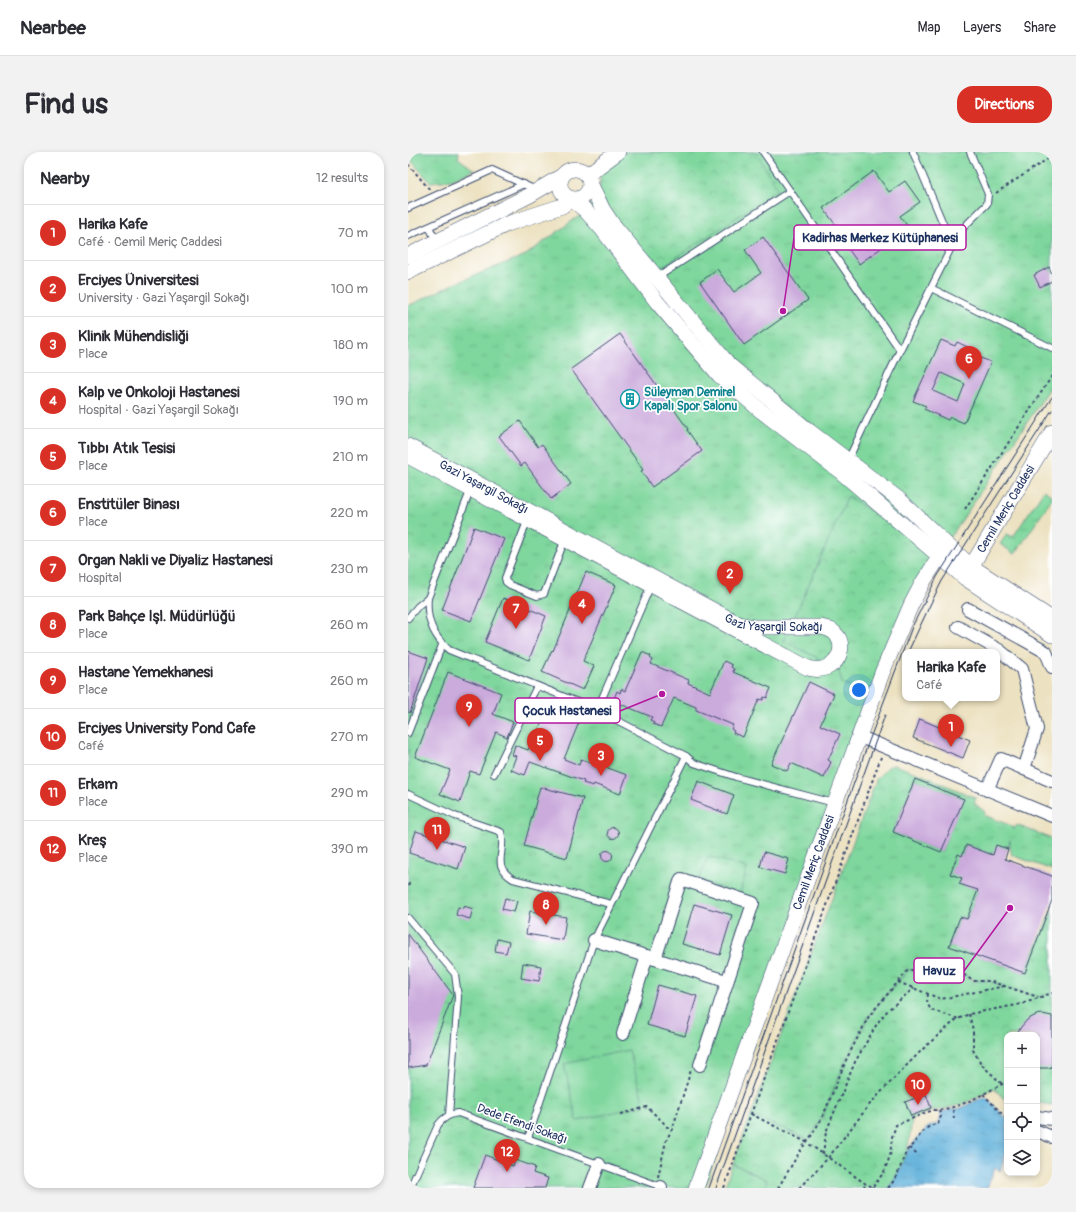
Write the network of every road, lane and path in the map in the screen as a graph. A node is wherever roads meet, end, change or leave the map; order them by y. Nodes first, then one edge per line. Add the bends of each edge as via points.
1 (618, 152) edge
2 (763, 152) edge
3 (913, 152) edge
4 (970, 152) edge
5 (1052, 156) edge
6 (408, 164) edge
7 (562, 176) junction
8 (588, 179) junction
9 (531, 187) junction
10 (790, 191) junction
11 (434, 196) junction
12 (988, 198) junction
13 (570, 199) junction
14 (408, 208) edge
15 (429, 227) junction
16 (408, 236) edge
17 (437, 242) junction
18 (952, 246) junction
19 (408, 256) edge
20 (439, 257) junction
21 (408, 272) edge
22 (656, 278) junction
23 (931, 288) junction
24 (1052, 348) edge
25 (900, 350) junction
26 (1052, 376) edge
27 (1052, 432) edge
28 (408, 446) edge
29 (408, 456) edge
30 (848, 460) junction
31 (471, 489) junction
32 (965, 509) dead end
33 (528, 519) junction
34 (565, 539) junction
35 (943, 551) junction
36 (968, 572) junction
37 (651, 585) junction
38 (428, 598) junction
39 (968, 609) dead end
40 (408, 618) edge
41 (1052, 619) edge
42 (958, 627) dead end
43 (1010, 632) junction
44 (1052, 635) edge
45 (442, 644) junction
46 (997, 649) edge
47 (1000, 649) edge
48 (1000, 651) edge
49 (1052, 667) edge
50 (537, 686) junction
51 (597, 710) junction
52 (408, 713) edge
53 (415, 716) junction
54 (408, 733) edge
55 (858, 736) junction
56 (884, 747) junction
57 (686, 756) junction
58 (1024, 769) junction
59 (494, 774) dead end
60 (1052, 781) edge
61 (987, 790) junction
62 (408, 794) edge
63 (836, 804) junction
64 (1052, 816) edge
65 (408, 884) edge
66 (408, 887) edge
67 (612, 904) junction
68 (408, 918) edge
69 (594, 940) junction
70 (651, 957) junction
71 (726, 981) junction
72 (898, 982) junction
73 (1006, 986) junction
74 (914, 988) junction
75 (1052, 993) edge
76 (928, 994) junction
77 (1038, 997) junction
78 (969, 1014) junction
79 (959, 1018) junction
80 (624, 1034) dead end
81 (696, 1066) joint
82 (1002, 1084) joint
83 (983, 1094) junction
84 (939, 1110) junction
85 (953, 1110) dead end
86 (621, 1114) dead end
87 (751, 1114) junction
88 (449, 1115) junction
89 (1004, 1116) edge
90 (1040, 1117) edge
91 (954, 1119) dead end
92 (1052, 1119) edge
93 (673, 1127) junction
94 (1040, 1132) edge
95 (1052, 1137) edge
96 (528, 1138) junction
97 (806, 1142) junction
98 (910, 1148) junction
99 (823, 1154) junction
100 (918, 1154) dead end
101 (828, 1158) junction
102 (599, 1164) junction
103 (1052, 1182) edge
104 (866, 1184) junction
105 (661, 1185) edge
106 (410, 1188) edge
107 (590, 1188) edge
108 (696, 1188) edge
109 (724, 1188) edge
110 (778, 1188) edge
111 (799, 1188) edge
112 (863, 1188) edge
113 (873, 1188) edge
114 (888, 1188) edge
115 (1050, 1188) edge

1 - 8 street
2 - 10 lane
3 - 18 lane
4 - 12 lane
5 - 12 path
6 - 11 path
7 - 8 street via 574,169 583,171
7 - 9 street
7 - 13 street via 560,190
8 - 13 street via 588,193 580,198
8 - 22 street via 606,216
9 - 11 lane via 492,170
9 - 15 lane
9 - 17 street
10 - 22 lane
10 - 25 lane
11 - 14 lane
12 - 18 lane via 985,206 959,232
13 - 20 street via 562,206 507,224
13 - 35 street via 584,209 602,229 657,302 719,375 760,410
15 - 16 lane
15 - 17 lane
17 - 19 street
17 - 20 street via 442,252
18 - 23 lane
20 - 21 street
22 - 30 street via 729,365
23 - 24 lane
23 - 25 lane
25 - 30 lane
26 - 32 path
27 - 36 street, Cemil Meriç Caddesi
28 - 37 street, Gazi Yaşargil Sokağı via 740,624 755,627 820,627 830,630 839,640 839,657 827,668 808,668
29 - 31 street, Gazi Yaşargil Sokağı
30 - 35 street via 900,500
31 - 33 street, Gazi Yaşargil Sokağı
31 - 38 lane
33 - 34 street, Gazi Yaşargil Sokağı
33 - 34 lane via 505,578 510,585 537,596 544,594
34 - 37 street, Gazi Yaşargil Sokağı
35 - 36 street
35 - 55 street, Cemil Meriç Caddesi via 923,582 903,622
36 - 41 street
36 - 44 street
37 - 51 lane
38 - 40 lane
38 - 45 lane via 429,622 436,638
39 - 43 street
42 - 46 street
43 - 47 street
43 - 49 street via 1046,652
45 - 50 lane via 449,650
45 - 53 lane
48 - 58 street via 1022,669 1038,729
50 - 51 lane
50 - 59 lane
51 - 57 lane
52 - 53 lane
53 - 54 lane
55 - 56 street
55 - 63 street, Cemil Meriç Caddesi
56 - 61 street
56 - 87 path
57 - 63 lane via 694,763 736,777
57 - 67 lane
58 - 60 street
58 - 61 street via 1001,759
61 - 64 street
62 - 67 lane via 454,816 501,832 503,844 500,864 504,873 513,878
63 - 108 street, Cemil Meriç Caddesi
65 - 66 path
67 - 69 lane
68 - 88 lane via 455,974 458,997
69 - 70 street
69 - 96 lane
70 - 71 street
70 - 71 street via 681,879 752,903
70 - 80 street
71 - 81 street
72 - 73 path via 908,970 960,972 973,981 989,981
72 - 74 path
72 - 97 path via 869,1016 847,1058 823,1116
73 - 76 path via 941,999
73 - 77 path
74 - 76 path
74 - 99 path via 878,1022 855,1062 826,1132
75 - 77 path
76 - 79 path via 927,1002 931,1010
77 - 78 path via 1022,1004
78 - 79 path
78 - 82 path via 973,1030 973,1050 982,1065
79 - 101 path via 895,1077 870,1104
81 - 93 path
82 - 83 path
83 - 84 path via 963,1104
83 - 89 path
84 - 98 path via 941,1116 938,1124 925,1129
84 - 113 path via 896,1125 890,1156 884,1172
85 - 91 path
86 - 93 path via 647,1107 667,1127
87 - 97 path
87 - 109 path
88 - 96 lane, Dede Efendi Sokağı via 462,1114
88 - 106 lane via 438,1125
90 - 92 street
93 - 105 path via 666,1141
94 - 95 street
96 - 102 lane, Dede Efendi Sokağı
97 - 99 path
97 - 110 path
98 - 100 path
98 - 114 path via 899,1173
99 - 101 path
101 - 104 path
101 - 111 path
102 - 105 lane, Dede Efendi Sokağı
102 - 107 street
103 - 115 path
104 - 112 path
104 - 113 path

